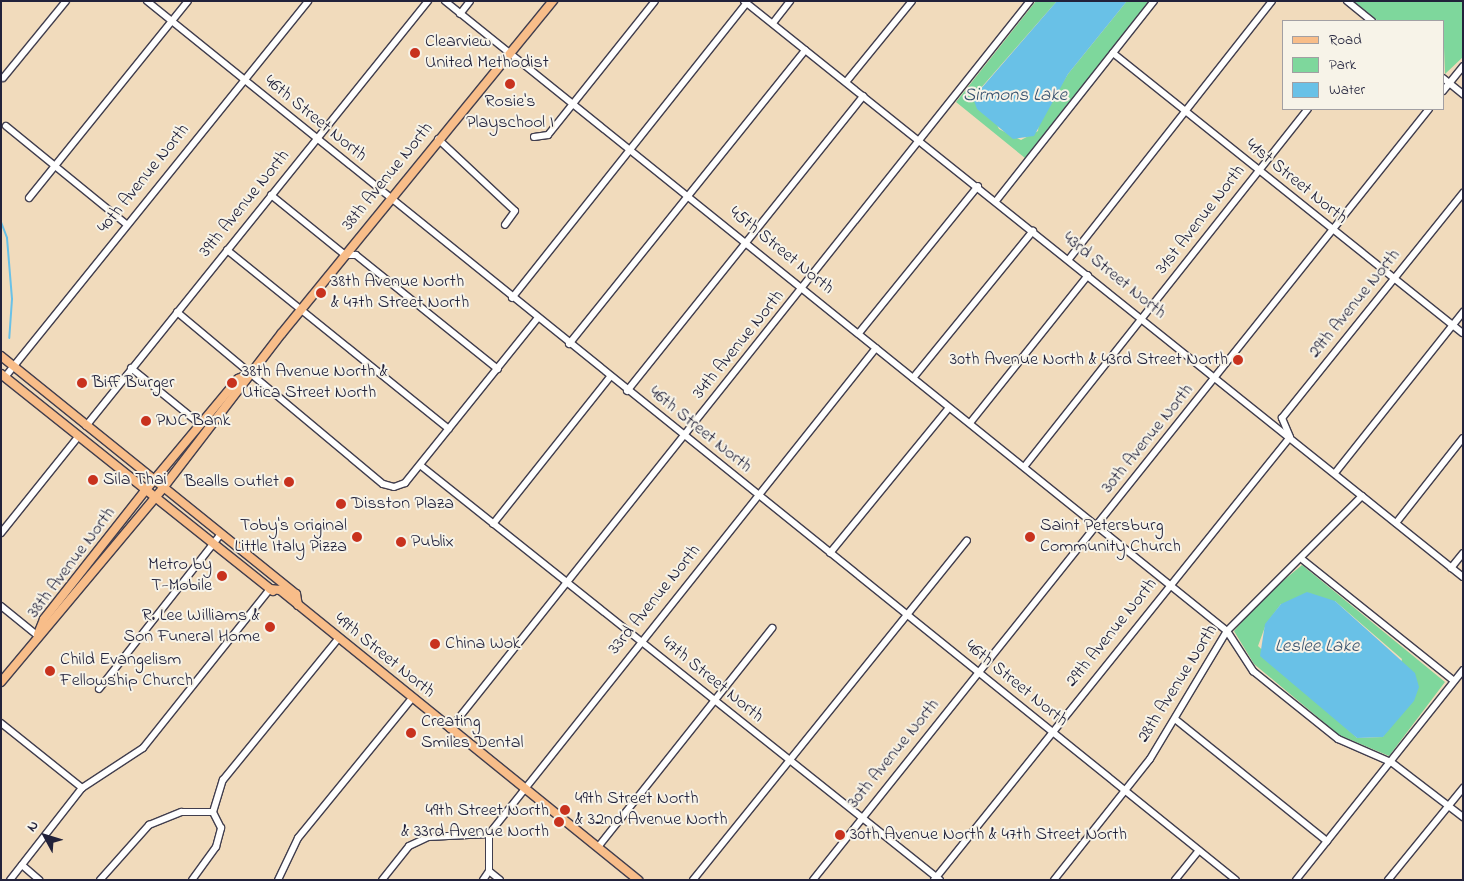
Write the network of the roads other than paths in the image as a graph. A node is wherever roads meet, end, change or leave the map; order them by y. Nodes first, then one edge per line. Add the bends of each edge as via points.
1 (66, 1) edge
2 (147, 1) edge
3 (188, 1) edge
4 (308, 1) edge
5 (428, 1) edge
6 (445, 1) edge
7 (470, 1) edge
8 (553, 1) edge
9 (655, 1) edge
10 (790, 1) edge
11 (912, 1) edge
12 (1030, 1) edge
13 (1154, 1) edge
14 (1272, 1) edge
15 (1347, 1) edge
16 (746, 2) edge
17 (460, 14) junction
18 (1371, 20) edge
19 (172, 22) junction
20 (773, 24) junction
21 (805, 50) junction
22 (1113, 53) junction
23 (510, 54) junction
24 (1463, 66) edge
25 (3, 78) dead end
26 (1444, 79) edge
27 (244, 81) junction
28 (846, 82) junction
29 (1449, 83) junction
30 (1444, 90) edge
31 (1463, 94) edge
32 (863, 96) junction
33 (573, 104) junction
34 (1307, 110) edge
35 (1428, 110) edge
36 (1185, 113) junction
37 (6, 126) dead end
38 (534, 138) dead end
39 (438, 139) junction
40 (316, 140) junction
41 (921, 142) junction
42 (630, 150) junction
43 (55, 167) junction
44 (1258, 171) junction
45 (978, 186) junction
46 (1463, 193) edge
47 (271, 195) junction
48 (688, 196) junction
49 (30, 198) dead end
50 (389, 199) junction
51 (996, 201) junction
52 (126, 224) junction
53 (505, 224) dead end
54 (1033, 230) junction
55 (1332, 230) junction
56 (746, 242) junction
57 (227, 250) junction
58 (345, 255) junction
59 (1069, 259) junction
60 (1088, 274) junction
61 (1395, 278) junction
62 (804, 289) junction
63 (512, 298) junction
64 (301, 309) junction
65 (176, 312) junction
66 (1463, 312) edge
67 (1142, 318) junction
68 (538, 319) junction
69 (1452, 324) junction
70 (859, 333) junction
71 (1463, 333) edge
72 (569, 344) junction
73 (876, 348) junction
74 (1, 356) edge
75 (13, 366) junction
76 (131, 368) junction
77 (498, 369) junction
78 (249, 374) junction
79 (3, 375) edge
80 (610, 377) junction
81 (913, 378) junction
82 (1216, 378) junction
83 (627, 391) junction
84 (948, 409) junction
85 (970, 423) junction
86 (200, 424) junction
87 (86, 426) junction
88 (449, 429) junction
89 (684, 436) junction
90 (78, 437) junction
91 (1290, 437) junction
92 (1463, 438) edge
93 (420, 464) junction
94 (1024, 467) junction
95 (1335, 473) junction
96 (153, 481) junction
97 (163, 488) junction
98 (144, 492) junction
99 (758, 496) junction
100 (1362, 496) junction
101 (153, 499) junction
102 (1396, 523) junction
103 (494, 524) junction
104 (1096, 526) junction
105 (1, 533) edge
106 (220, 535) junction
107 (967, 540) dead end
108 (212, 546) junction
109 (830, 553) junction
110 (1463, 553) edge
111 (1303, 560) junction
112 (1451, 568) junction
113 (267, 572) junction
114 (1463, 577) edge
115 (568, 584) junction
116 (1170, 585) junction
117 (270, 589) junction
118 (298, 605) junction
119 (1, 606) edge
120 (906, 615) junction
121 (772, 628) dead end
122 (1228, 632) junction
123 (38, 636) junction
124 (339, 638) junction
125 (641, 642) junction
126 (1463, 670) edge
127 (979, 673) junction
128 (1454, 681) junction
129 (1, 682) edge
130 (100, 689) dead end
131 (412, 698) junction
132 (714, 702) junction
133 (1175, 719) junction
134 (1, 723) edge
135 (450, 729) junction
136 (1052, 732) junction
137 (789, 759) junction
138 (1391, 762) junction
139 (82, 788) junction
140 (1463, 788) edge
141 (525, 789) junction
142 (1125, 791) junction
143 (1449, 806) junction
144 (213, 812) junction
145 (1463, 817) edge
146 (862, 818) junction
147 (489, 834) junction
148 (1327, 841) junction
149 (598, 847) junction
150 (1199, 850) junction
151 (22, 866) junction
152 (489, 871) junction
153 (937, 879) edge
154 (10, 880) edge
155 (39, 880) edge
156 (100, 880) edge
157 (192, 880) edge
158 (278, 880) edge
159 (382, 880) edge
160 (483, 880) edge
161 (500, 880) edge
162 (638, 880) edge
163 (693, 880) edge
164 (813, 880) edge
165 (1054, 880) edge
166 (1175, 880) edge
167 (1236, 880) edge
168 (1296, 880) edge
169 (1388, 880) edge

1 - 25 street
2 - 19 street, 46th Street North
3 - 19 street
4 - 27 street, 40th Avenue North
5 - 40 street, 39th Avenue North
6 - 17 street, 45th Street North
7 - 17 street
8 - 23 main road, 38th Avenue North
9 - 33 street
10 - 20 street
11 - 28 street
12 - 41 street, 34th Avenue North
13 - 22 street
14 - 36 street
15 - 18 street
16 - 20 street, 43rd Street North
16 - 42 street
17 - 23 street, 45th Street North
19 - 27 street, 46th Street North
19 - 43 street
20 - 21 street, 43rd Street North
21 - 28 street, 43rd Street North
21 - 48 street
22 - 36 street, 41st Street North
22 - 51 street
23 - 33 street, 45th Street North
23 - 39 main road, 38th Avenue North
24 - 29 street
26 - 29 street
27 - 40 street, 46th Street North
27 - 52 street, 40th Avenue North
28 - 32 street, 43rd Street North
29 - 30 street
29 - 31 street
32 - 41 street, 43rd Street North
32 - 56 street
33 - 38 street via 548,135
33 - 42 street, 45th Street North
34 - 44 street, 31st Avenue North
35 - 55 street, 30th Avenue North
36 - 44 street, 41st Street North
36 - 59 street
37 - 43 street
39 - 50 main road, 38th Avenue North
39 - 53 street via 515,211
40 - 47 street, 39th Avenue North
40 - 50 street, 46th Street North
41 - 45 street, 43rd Street North
41 - 62 street, 34th Avenue North
42 - 48 street, 45th Street North
42 - 63 street
43 - 49 street
43 - 52 street
44 - 55 street, 41st Street North
44 - 67 street, 31st Avenue North
45 - 51 street, 43rd Street North
45 - 70 street
46 - 61 street, 29th Avenue North
47 - 57 street, 39th Avenue North
47 - 58 street
48 - 56 street, 45th Street North
48 - 72 street
50 - 58 main road, 38th Avenue North
50 - 63 street, 46th Street North
51 - 54 street, 43rd Street North
52 - 75 street, 40th Avenue North
54 - 59 street, 43rd Street North
54 - 81 street
55 - 61 street, 41st Street North
55 - 82 street, 30th Avenue North
56 - 62 street, 45th Street North
56 - 83 street
57 - 64 street
57 - 65 street, 39th Avenue North
58 - 64 main road, 38th Avenue North
58 - 77 street via 356,255
59 - 60 street, 43rd Street North
60 - 67 street, 43rd Street North
60 - 85 street
61 - 69 street, 41st Street North
61 - 91 street, 29th Avenue North via 1282,418
62 - 70 street, 45th Street North
62 - 89 street, 34th Avenue North
63 - 68 street, 46th Street North
64 - 78 main road, 38th Avenue North
64 - 88 street
65 - 76 street, 39th Avenue North
65 - 78 street
66 - 69 street
67 - 82 street, 43rd Street North
67 - 94 street, 31st Avenue North
68 - 72 street, 46th Street North
68 - 77 street
69 - 71 street, 41st Street North
69 - 95 street
70 - 73 street, 45th Street North
72 - 80 street, 46th Street North
73 - 81 street, 45th Street North
73 - 99 street, 33rd Avenue North
74 - 75 main road
75 - 79 street, 40th Avenue North
75 - 87 main road
76 - 86 street
76 - 87 street, 39th Avenue North
77 - 88 street
78 - 86 main road, 38th Avenue North via 238,379
78 - 93 street via 383,484 394,487 405,483
78 - 97 main road, 38th Avenue North
79 - 90 main road
80 - 83 street, 46th Street North
80 - 103 street
81 - 84 street, 45th Street North
82 - 91 street, 43rd Street North
82 - 104 street, 30th Avenue North
83 - 89 street, 46th Street North
84 - 85 street, 45th Street North
84 - 109 street
85 - 94 street, 45th Street North
86 - 96 main road, 38th Avenue North
87 - 96 main road
88 - 93 street
89 - 99 street, 46th Street North
89 - 115 street, 34th Avenue North
90 - 98 main road
90 - 105 street
91 - 95 street, 43rd Street North
91 - 116 street, 29th Avenue North
92 - 102 street
93 - 103 street, 47th Street North
94 - 104 street, 45th Street North
95 - 100 street, 43rd Street North
96 - 97 main road, 49th Street North
96 - 98 main road, 38th Avenue North
97 - 101 main road, 38th Avenue North
97 - 106 main road, 49th Street North
98 - 101 main road, 49th Street North
98 - 123 main road, 38th Avenue North via 44,619
99 - 109 street, 46th Street North
99 - 125 street, 33rd Avenue North
100 - 102 street, 43rd Street North
100 - 111 street, 28th Avenue North
101 - 108 main road, 49th Street North
101 - 123 main road, 38th Avenue North via 53,623
102 - 112 street, 43rd Street North
103 - 115 street, 47th Street North
104 - 116 street, 45th Street North
104 - 127 street, 30th Avenue North
106 - 108 street
106 - 113 main road, 49th Street North
107 - 120 street
108 - 117 main road, 49th Street North
108 - 130 street
109 - 120 street, 46th Street North
110 - 112 street
111 - 122 street, 28th Avenue North via 1254,600
111 - 128 street
112 - 114 street, 43rd Street North
113 - 117 main road
113 - 118 main road, 49th Street North via 296,594
115 - 125 street, 47th Street North
115 - 135 street, 34th Avenue North
116 - 122 street, 45th Street North
116 - 136 street, 29th Avenue North
117 - 118 main road, 49th Street North
117 - 139 street via 143,748
118 - 124 main road, 49th Street North
119 - 123 street
120 - 127 street, 46th Street North
120 - 137 street
121 - 132 street
122 - 133 street, 28th Avenue North via 1200,670
122 - 138 street, 45th Street North via 1253,671 1338,739
123 - 129 main road, 38th Avenue North
124 - 131 main road, 49th Street North
124 - 144 street via 223,780
125 - 132 street, 47th Street North
125 - 141 street, 33rd Avenue North
126 - 128 street
127 - 136 street, 46th Street North
127 - 146 street, 30th Avenue North
128 - 138 street
131 - 135 main road, 49th Street North
131 - 158 street via 298,838
132 - 137 street, 47th Street North
132 - 149 street
133 - 142 street, 28th Avenue North
133 - 148 street
134 - 139 street
135 - 141 main road, 49th Street North
136 - 142 street, 46th Street North
136 - 153 street, 29th Avenue North
137 - 146 street, 47th Street North
137 - 163 street
138 - 143 street, 45th Street North
138 - 148 street
139 - 151 street
140 - 143 street
141 - 147 street, 33rd Avenue North
141 - 149 main road, 49th Street North
142 - 150 street, 46th Street North
142 - 165 street, 28th Avenue North
143 - 145 street, 45th Street North
143 - 169 street
144 - 156 street via 182,812 149,825
144 - 157 street via 221,828 216,847
146 - 153 street, 47th Street North
146 - 164 street, 30th Avenue North
147 - 152 street
147 - 159 street via 428,837 409,846
148 - 168 street
149 - 162 main road, 49th Street North
150 - 166 street
150 - 167 street, 46th Street North
151 - 154 street
151 - 155 street
152 - 160 street
152 - 161 street

